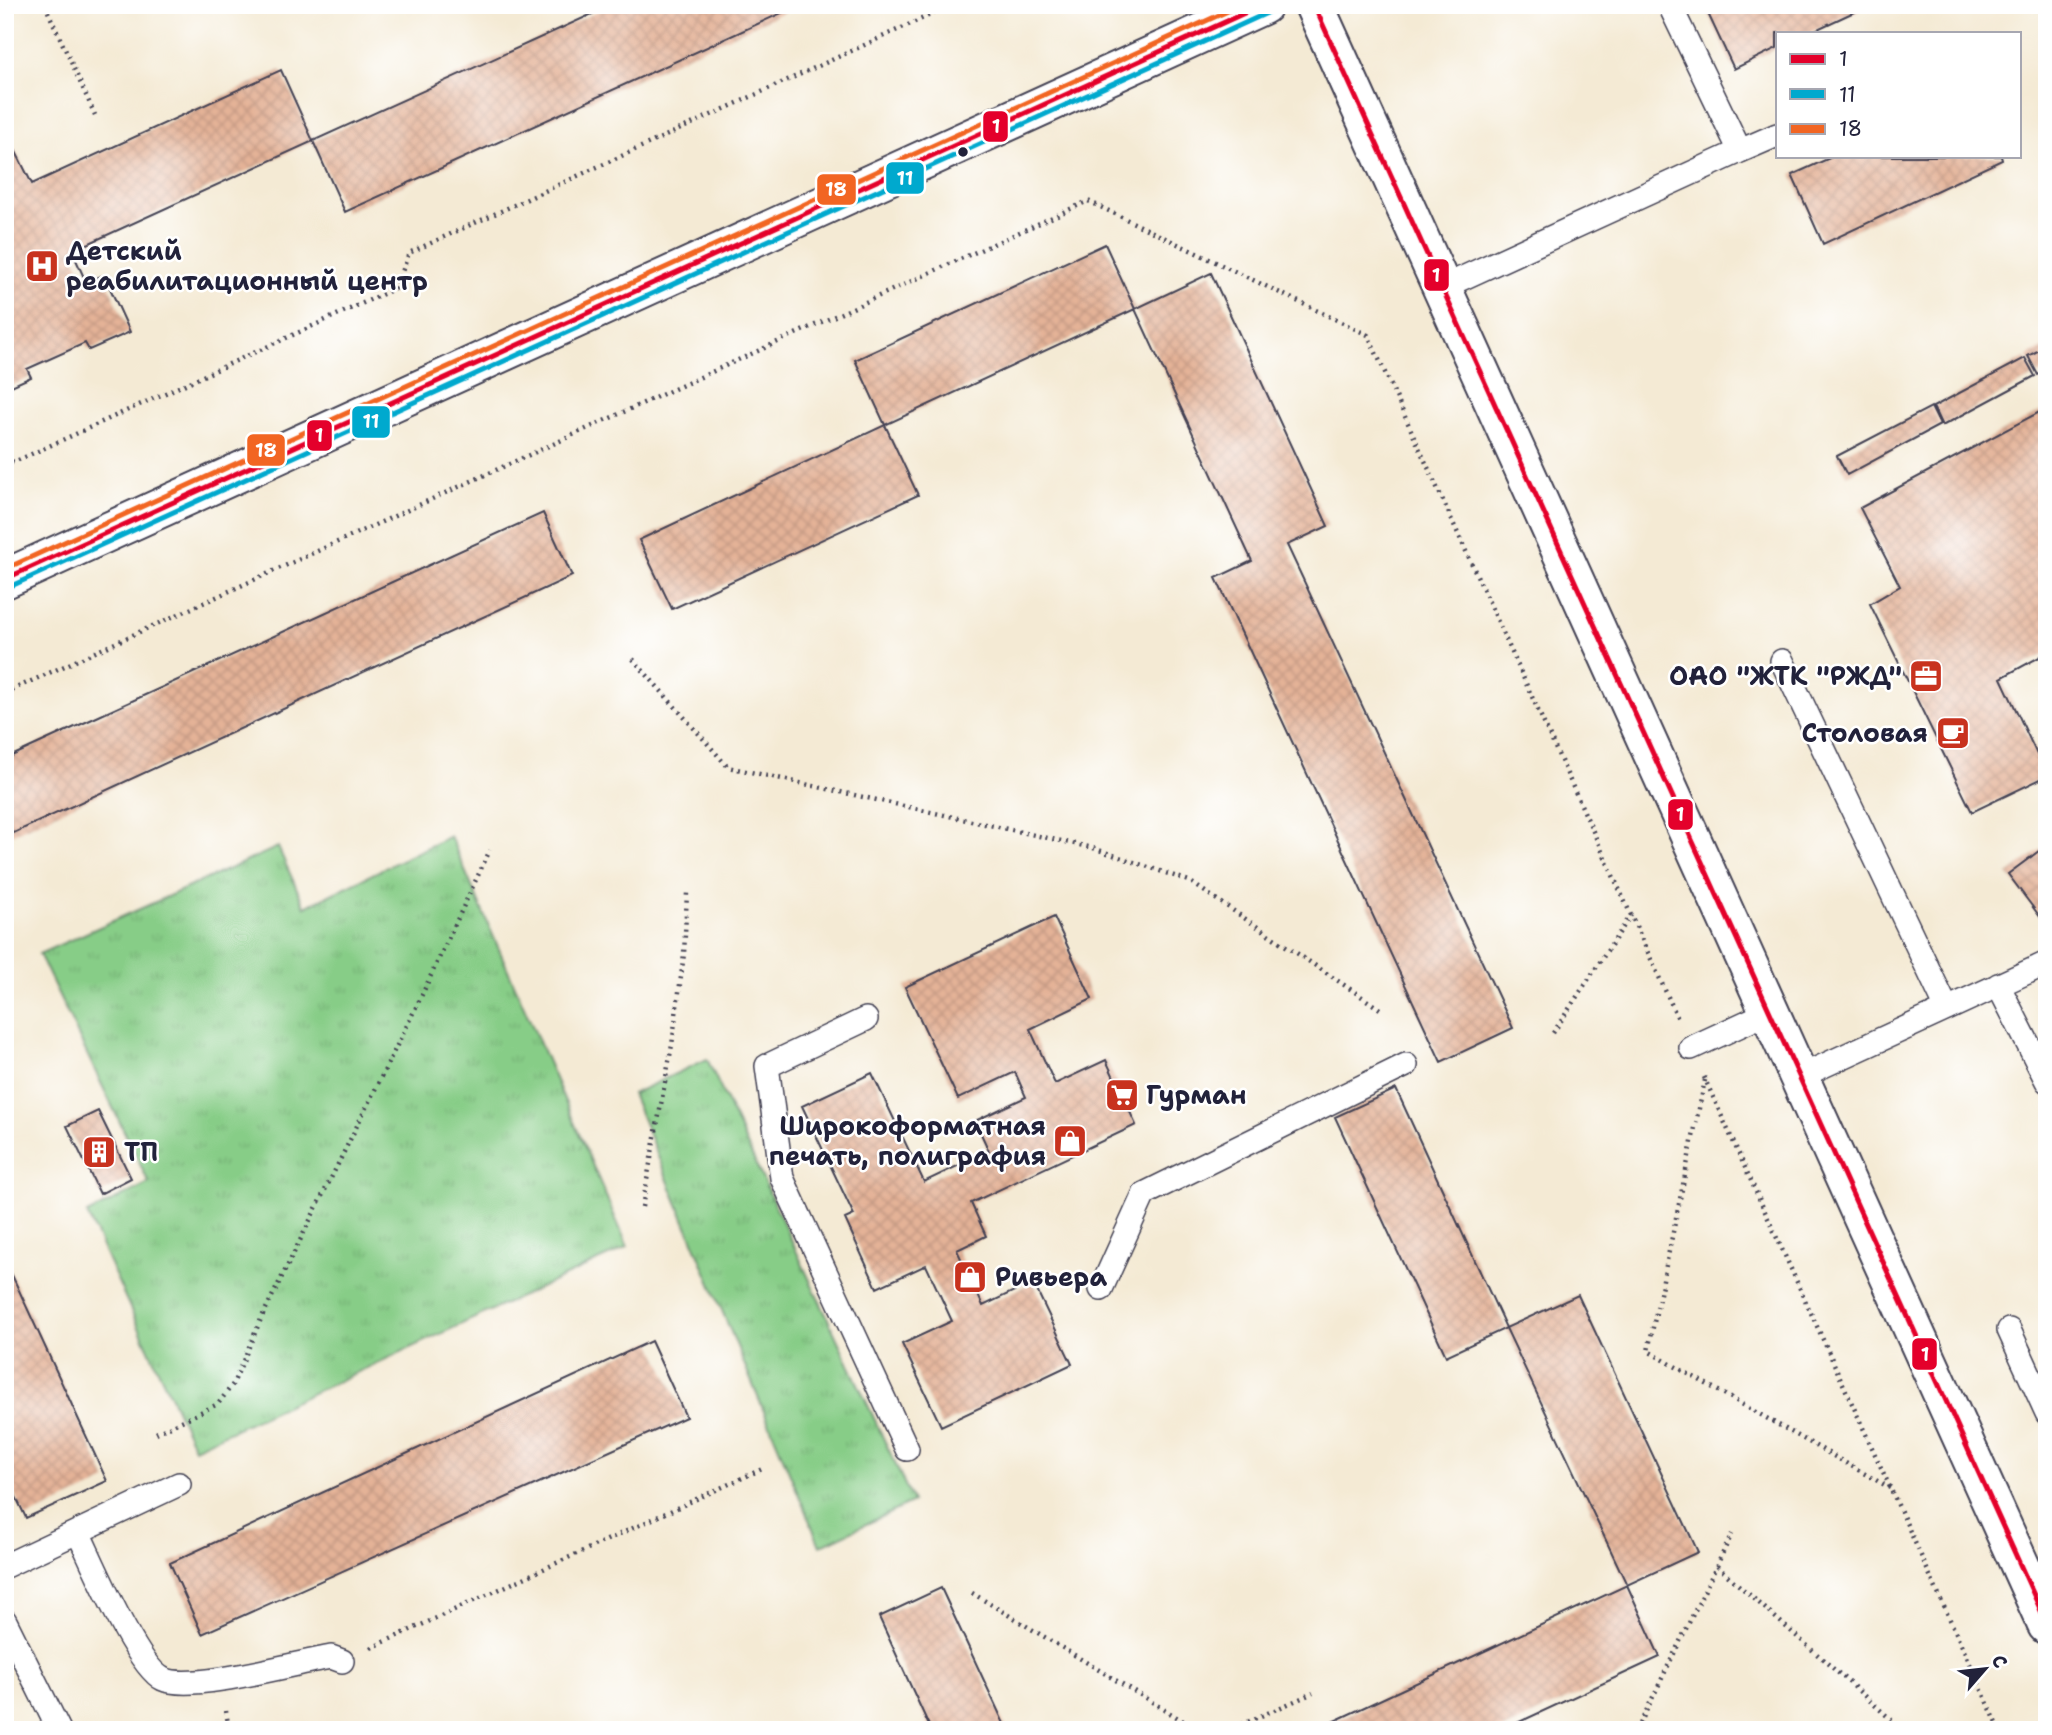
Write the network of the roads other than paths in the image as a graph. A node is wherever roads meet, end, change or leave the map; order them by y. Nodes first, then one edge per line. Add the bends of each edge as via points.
1 (1263, 5) edge
2 (1314, 5) edge
3 (1672, 10) dead end
4 (1776, 135) edge
5 (1740, 151) junction
6 (1441, 288) junction
7 (6, 577) edge
8 (1782, 661) dead end
9 (2047, 964) edge
10 (1998, 985) junction
11 (1947, 1009) junction
12 (1769, 1012) junction
13 (866, 1019) dead end
14 (1691, 1048) dead end
15 (1406, 1065) dead end
16 (1798, 1077) junction
17 (2047, 1081) edge
18 (1101, 1289) dead end
19 (2009, 1330) dead end
20 (2047, 1413) edge
21 (906, 1449) dead end
22 (179, 1485) dead end
23 (78, 1532) junction
24 (5, 1566) edge
25 (5, 1621) edge
26 (2047, 1625) edge
27 (342, 1661) road end
28 (59, 1730) edge

1 - 7 main road
2 - 6 main road
3 - 5 lane
4 - 5 lane
5 - 6 lane
6 - 12 main road
8 - 11 lane
9 - 10 lane
10 - 11 lane
10 - 17 lane
11 - 16 lane
12 - 14 lane
12 - 16 main road
13 - 21 lane via 768,1066 782,1178
15 - 18 lane via 1144,1194
16 - 26 main road
19 - 20 lane
22 - 23 lane
23 - 24 lane
23 - 27 lane via 141,1659 160,1678 188,1684 331,1657
25 - 28 lane

